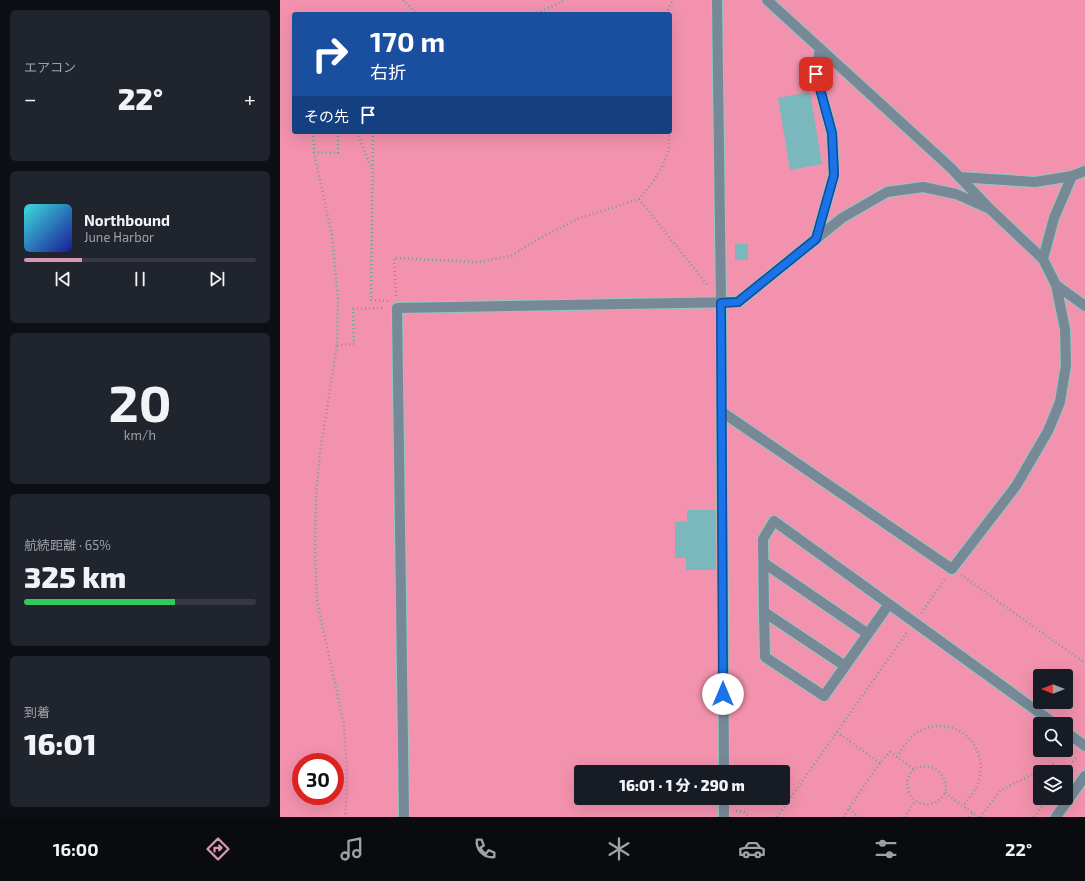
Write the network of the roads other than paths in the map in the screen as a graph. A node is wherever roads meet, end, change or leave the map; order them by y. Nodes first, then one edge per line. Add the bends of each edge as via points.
1 (717, 0) edge
2 (767, 0) edge
3 (820, 48) junction
4 (1085, 171) edge
5 (1072, 176) junction
6 (959, 177) junction
7 (990, 210) junction
8 (816, 239) junction
9 (1043, 258) junction
10 (1056, 285) junction
11 (721, 303) junction
12 (1085, 306) edge
13 (722, 412) junction
14 (764, 563) junction
15 (889, 604) junction
16 (764, 612) junction
17 (868, 634) junction
18 (845, 666) junction
19 (1044, 717) edge
20 (1073, 737) edge
21 (1085, 746) edge
22 (724, 765) edge
23 (1085, 776) edge
24 (724, 805) edge
25 (404, 817) edge
26 (724, 817) edge
27 (1056, 817) edge

1 - 11 street
2 - 3 street
3 - 6 street
3 - 8 street via 816,74 832,133 834,175
4 - 5 street
5 - 6 street via 1035,182
5 - 9 street via 1054,218
6 - 7 street
7 - 8 street via 956,194 923,187 887,192 842,218
7 - 9 street
8 - 11 street via 738,302
9 - 10 street
10 - 12 street
10 - 13 street via 1065,329 1066,365 1060,402 1048,431 1016,486 952,569
11 - 13 street
11 - 25 street via 397,305
13 - 22 street
14 - 15 street via 763,539 774,521
14 - 16 street
14 - 17 street
15 - 17 street
15 - 19 street
16 - 18 street
16 - 18 street via 765,657 817,692 824,696
17 - 18 street
20 - 21 street
23 - 27 street
24 - 26 street

